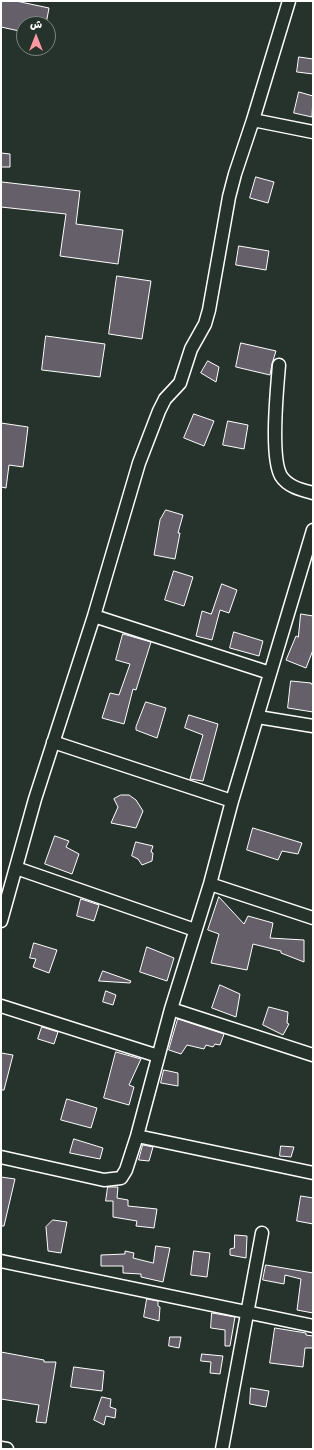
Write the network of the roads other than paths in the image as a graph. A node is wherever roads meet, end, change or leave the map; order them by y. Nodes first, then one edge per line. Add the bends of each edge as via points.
1 (289, 1) edge
2 (253, 120) junction
3 (313, 132) edge
4 (279, 365) dead end
5 (313, 493) edge
6 (313, 530) edge
7 (94, 616) junction
8 (270, 673) junction
9 (258, 717) junction
10 (313, 726) edge
11 (53, 742) junction
12 (232, 801) junction
13 (16, 868) junction
14 (210, 884) junction
15 (313, 918) edge
16 (1, 921) edge
17 (195, 930) junction
18 (1, 1006) edge
19 (171, 1009) junction
20 (313, 1055) edge
21 (158, 1056) junction
22 (136, 1136) junction
23 (1, 1156) edge
24 (313, 1173) edge
25 (262, 1234) dead end
26 (1, 1261) edge
27 (248, 1312) junction
28 (313, 1326) edge
29 (1, 1448) edge
30 (7, 1449) edge
31 (222, 1449) edge

1 - 2 street
2 - 3 street
2 - 7 street via 229,197 204,324 191,349 180,382 165,399 159,411 139,463
4 - 5 street via 276,463 282,477 291,486
6 - 8 street
7 - 8 street
7 - 11 street
8 - 9 street
9 - 10 street
9 - 12 street
11 - 12 street
11 - 13 street
12 - 14 street
13 - 16 street
13 - 17 street
14 - 15 street
14 - 17 street
17 - 19 street
18 - 21 street
19 - 20 street
19 - 21 street
21 - 22 street
22 - 23 street via 126,1170 121,1178 112,1180 95,1179
22 - 24 street
25 - 27 street
26 - 27 street
27 - 28 street
27 - 31 street
29 - 30 street

